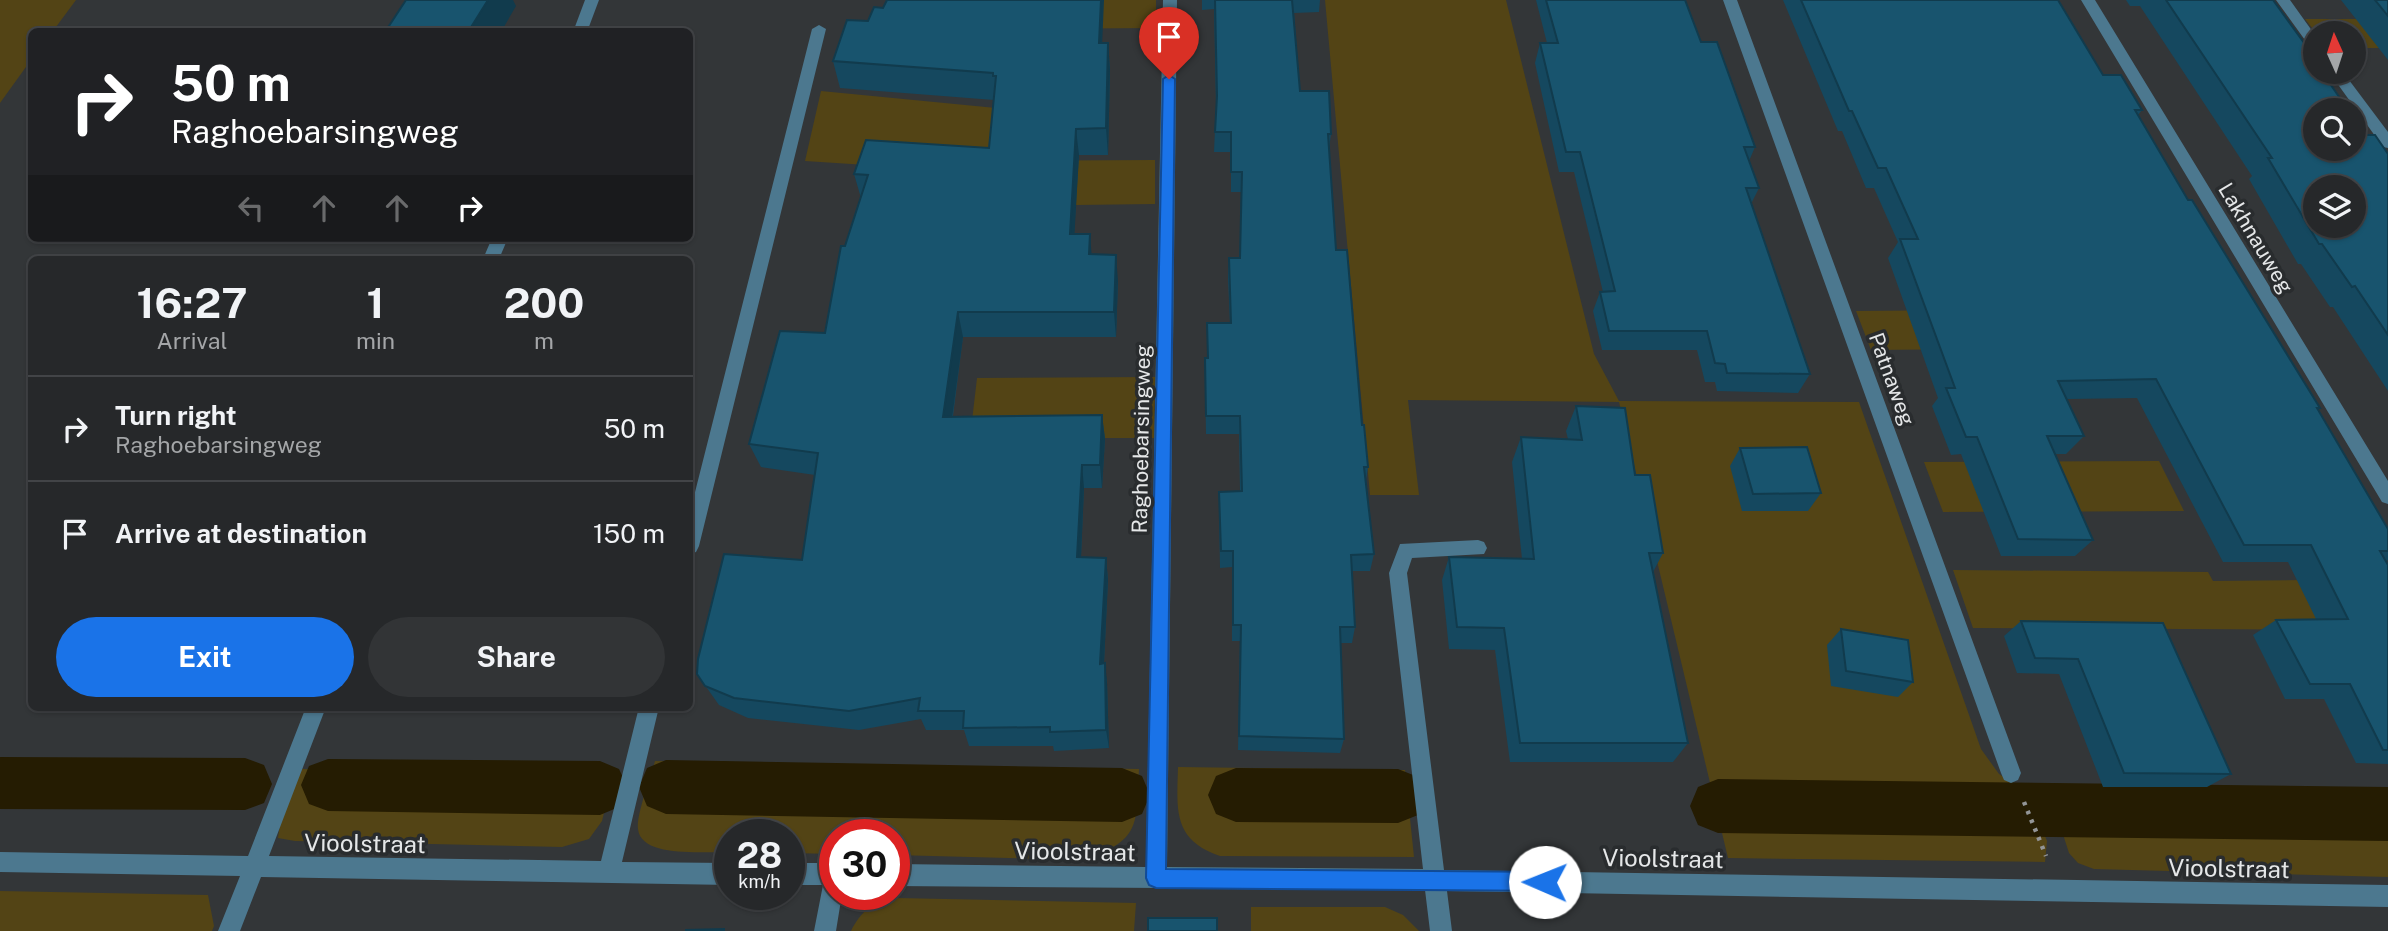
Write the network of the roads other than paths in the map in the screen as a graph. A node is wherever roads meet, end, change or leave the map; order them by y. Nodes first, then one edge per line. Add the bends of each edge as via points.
1 (592, 0) edge
2 (1170, 0) edge
3 (1730, 0) edge
4 (2088, 0) edge
5 (2283, 0) edge
6 (582, 28) edge
7 (2303, 28) edge
8 (819, 29) dead end
9 (2345, 84) edge
10 (2388, 143) edge
11 (2388, 497) edge
12 (693, 534) edge
13 (1478, 548) dead end
14 (314, 711) edge
15 (648, 711) edge
16 (2011, 773) dead end
17 (0, 862) edge
18 (254, 867) junction
19 (608, 874) junction
20 (714, 874) edge
21 (910, 875) edge
22 (1156, 878) junction
23 (1437, 880) junction
24 (2388, 896) edge
25 (829, 910) edge
26 (229, 931) edge
27 (825, 931) edge
28 (1441, 931) edge

1 - 6 street
2 - 22 street, Raghoebarsingweg
3 - 16 street, Patnaweg
4 - 11 street, Lakhnauweg
5 - 7 street
8 - 12 street
9 - 10 street
13 - 23 street via 1406,550 1398,573
14 - 18 street
15 - 19 street
17 - 18 street, Vioolstraat
18 - 19 street, Vioolstraat
18 - 26 street
19 - 20 street, Vioolstraat
21 - 22 street, Vioolstraat
22 - 23 street, Vioolstraat
23 - 24 street, Vioolstraat
23 - 28 street
25 - 27 street

